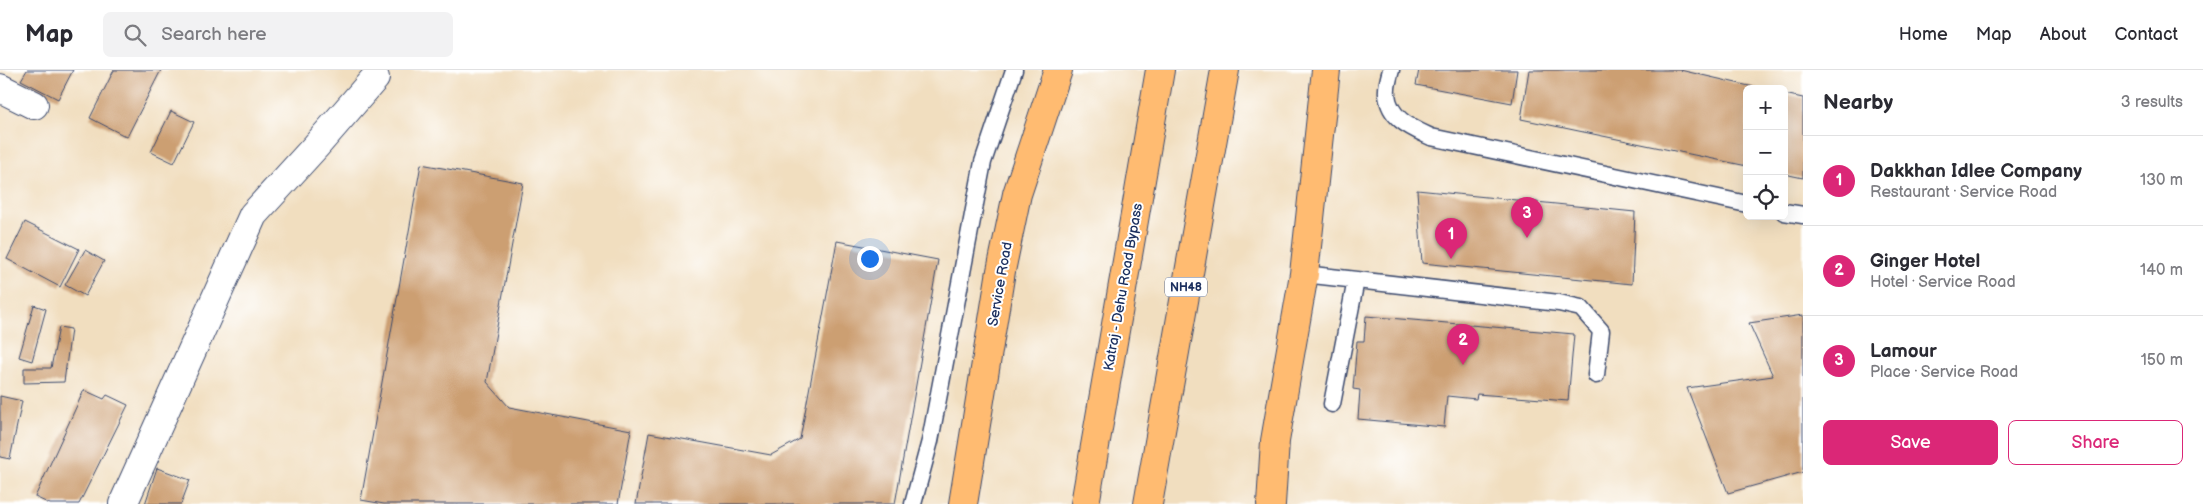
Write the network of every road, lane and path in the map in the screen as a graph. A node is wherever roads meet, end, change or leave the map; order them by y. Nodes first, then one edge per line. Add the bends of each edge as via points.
1 (1014, 70) edge
2 (1058, 70) edge
3 (1160, 70) edge
4 (1225, 70) edge
5 (1326, 70) edge
6 (1391, 70) edge
7 (375, 78) dead end
8 (0, 88) edge
9 (34, 105) dead end
10 (1743, 203) edge
11 (1788, 213) edge
12 (1803, 216) edge
13 (1304, 274) junction
14 (1356, 280) junction
15 (1596, 375) dead end
16 (1332, 404) dead end
17 (122, 504) edge
18 (914, 504) edge
19 (963, 504) edge
20 (1085, 504) edge
21 (1148, 504) edge
22 (1271, 504) edge

1 - 18 lane via 984,162 930,441
2 - 19 main road, Service Road via 1017,194
3 - 20 main road, Katraj - Dehu Road Bypass
4 - 21 main road, NH48
5 - 13 main road
6 - 10 lane via 1387,94 1392,112 1407,126 1431,137
7 - 17 street via 253,215
8 - 9 street
11 - 12 lane
13 - 14 lane
13 - 22 main road via 1276,441
14 - 15 lane via 1581,308 1600,331
14 - 16 lane

